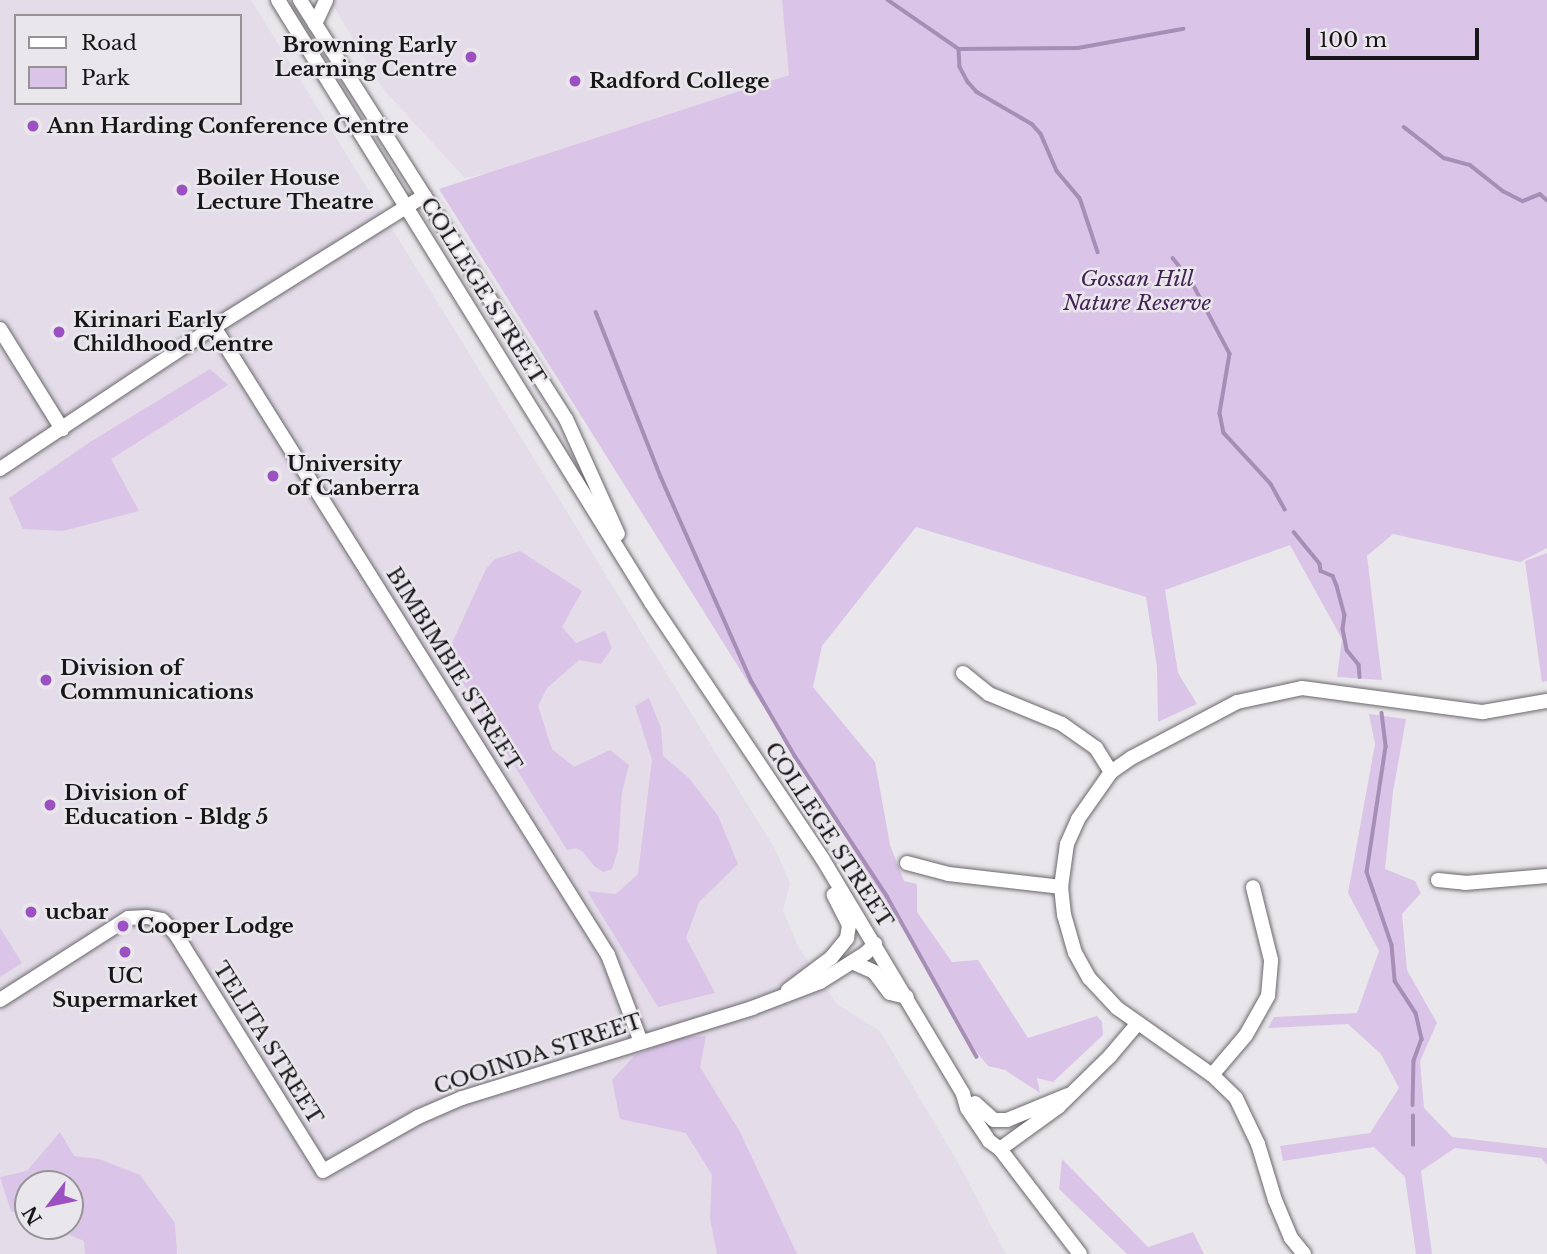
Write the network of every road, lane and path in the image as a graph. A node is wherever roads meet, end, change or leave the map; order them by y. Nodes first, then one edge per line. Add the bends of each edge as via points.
1 (278, 0) edge
2 (300, 0) edge
3 (326, 0) edge
4 (315, 24) junction
5 (424, 196) junction
6 (406, 207) junction
7 (214, 327) junction
8 (0, 330) edge
9 (62, 429) junction
10 (0, 469) edge
11 (652, 604) junction
12 (963, 673) dead end
13 (1547, 701) edge
14 (1111, 772) junction
15 (822, 858) junction
16 (907, 863) dead end
17 (1547, 876) edge
18 (1438, 880) dead end
19 (1061, 887) junction
20 (1253, 887) dead end
21 (875, 944) junction
22 (831, 958) junction
23 (852, 962) junction
24 (907, 997) junction
25 (776, 998) junction
26 (0, 1000) edge
27 (1138, 1023) junction
28 (641, 1042) junction
29 (1212, 1075) junction
30 (1069, 1095) junction
31 (969, 1098) junction
32 (1000, 1149) junction
33 (323, 1171) joint
34 (1080, 1254) edge
35 (1304, 1254) edge

1 - 6 street, COLLEGE STREET
2 - 4 street, COLLEGE STREET
3 - 4 street
4 - 5 street, COLLEGE STREET
5 - 6 street
5 - 11 street, COLLEGE STREET via 566,418
6 - 7 street
6 - 11 street, COLLEGE STREET
7 - 9 street
7 - 28 street, BIMBIMBIE STREET via 608,955
8 - 9 street
9 - 10 street
11 - 15 street, COLLEGE STREET
12 - 14 street via 989,694 1062,724 1096,748
13 - 14 street via 1483,712 1302,688 1237,702
14 - 19 street via 1078,819 1067,844
15 - 21 street, COLLEGE STREET
15 - 22 street via 822,875 849,925 847,938
16 - 19 street via 949,874
17 - 18 street via 1465,883
19 - 27 street via 1075,953 1088,978
20 - 29 street via 1271,960 1268,996 1246,1035
21 - 22 street, COOINDA STREET via 861,945 840,960
21 - 23 street, COOINDA STREET
21 - 24 street, COLLEGE STREET
22 - 25 street, COOINDA STREET
23 - 24 street via 874,972 890,993
23 - 25 street, COOINDA STREET via 820,982
24 - 31 street, COLLEGE STREET
25 - 28 street, COOINDA STREET
26 - 33 street, TELITA STREET via 128,918 162,920 175,933
27 - 29 street
27 - 30 street
28 - 33 street, COOINDA STREET via 462,1098 418,1117
29 - 35 street via 1236,1098 1247,1119 1291,1238
30 - 31 street via 1007,1120 994,1120
30 - 32 street
31 - 32 street, COLLEGE STREET via 997,1136
32 - 34 street, COLLEGE STREET

